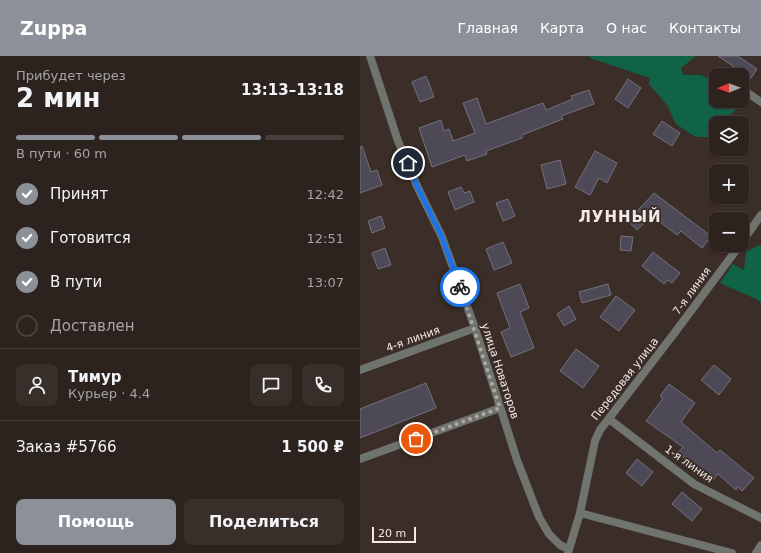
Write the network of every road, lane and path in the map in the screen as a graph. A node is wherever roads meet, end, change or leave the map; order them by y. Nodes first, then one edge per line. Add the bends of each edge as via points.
1 (370, 56) edge
2 (749, 94) edge
3 (761, 102) edge
4 (761, 215) edge
5 (749, 232) edge
6 (735, 252) edge
7 (474, 328) junction
8 (676, 331) joint
9 (360, 370) edge
10 (500, 408) junction
11 (609, 419) junction
12 (360, 459) edge
13 (580, 513) junction
14 (761, 518) edge
15 (761, 545) edge
16 (569, 551) edge
17 (732, 553) edge
18 (756, 553) edge

1 - 7 street, улица Новаторов via 398,141 442,237
2 - 3 street
4 - 5 street
6 - 8 street, 7-я линия
7 - 9 street, 4-я линия
7 - 10 street, улица Новаторов
8 - 11 street, Передовая улица
10 - 12 street
10 - 16 street, улица Новаторов via 539,516 549,534
11 - 13 street, Передовая улица via 595,442
11 - 14 street, 1-я линия via 694,484
13 - 16 street, Передовая улица
13 - 17 street
15 - 18 street

